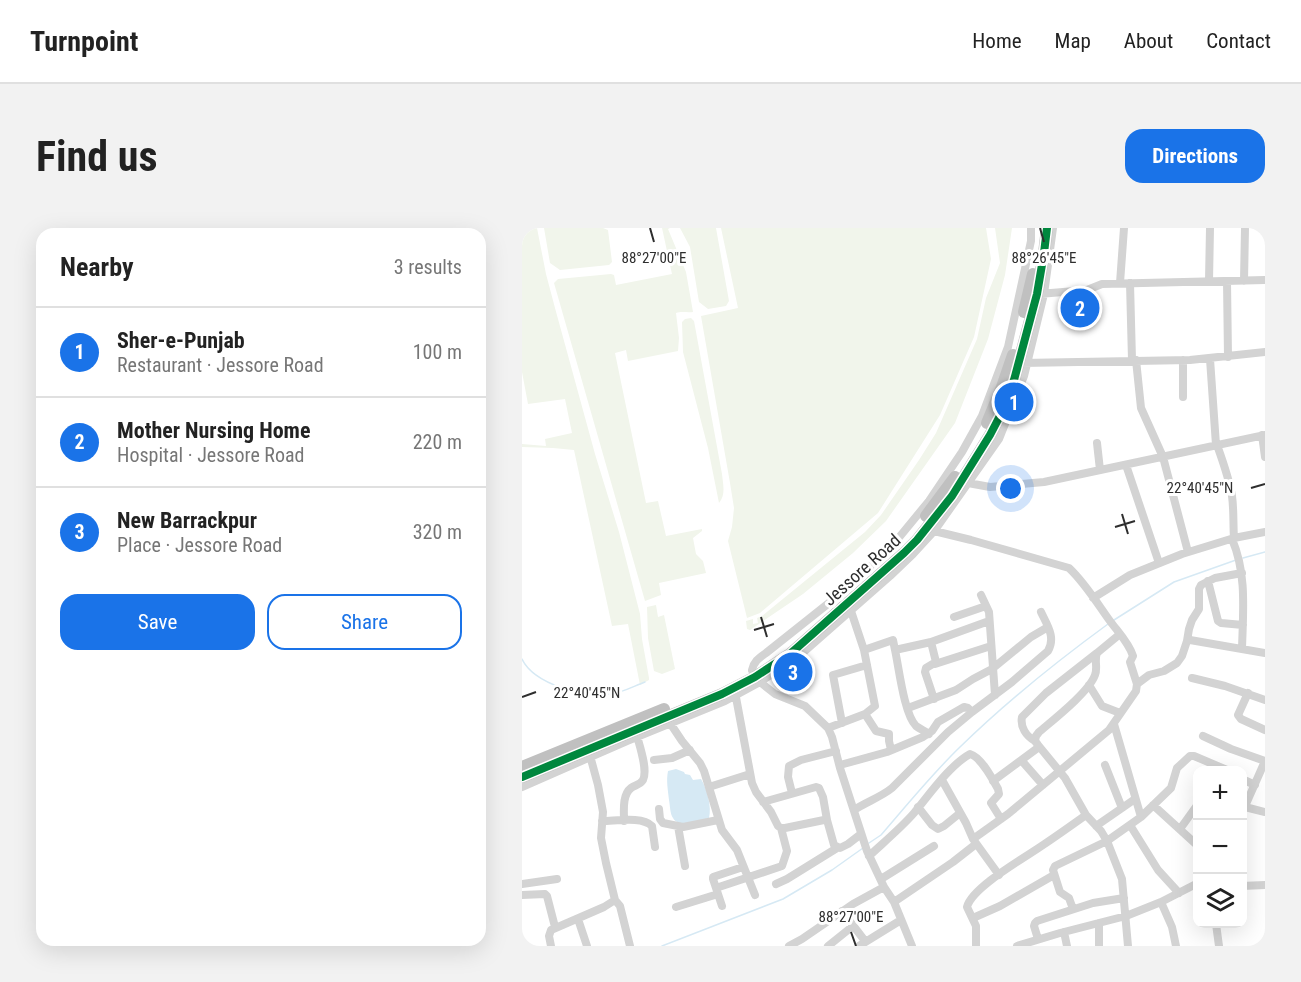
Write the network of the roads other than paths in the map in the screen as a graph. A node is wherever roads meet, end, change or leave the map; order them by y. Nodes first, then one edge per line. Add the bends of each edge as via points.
1 (1031, 228) edge
2 (1039, 228) edge
3 (1047, 228) edge
4 (1053, 228) edge
5 (1124, 228) edge
6 (1210, 228) edge
7 (1245, 228) edge
8 (1265, 280) edge
9 (1227, 281) junction
10 (1244, 281) junction
11 (1209, 282) junction
12 (1120, 283) junction
13 (1130, 283) junction
14 (1041, 294) junction
15 (1265, 352) edge
16 (1228, 357) junction
17 (1210, 359) junction
18 (1134, 360) junction
19 (1183, 360) junction
20 (1023, 363) junction
21 (1183, 397) dead end
22 (1263, 435) edge
23 (1097, 443) dead end
24 (1217, 445) junction
25 (1163, 457) junction
26 (1265, 457) edge
27 (1126, 465) junction
28 (1100, 470) junction
29 (959, 477) junction
30 (930, 530) junction
31 (1265, 532) edge
32 (1233, 539) junction
33 (1188, 552) junction
34 (1159, 563) junction
35 (1242, 573) junction
36 (1208, 581) junction
37 (981, 595) dead end
38 (1093, 598) junction
39 (986, 606) junction
40 (851, 611) junction
41 (1041, 612) dead end
42 (954, 616) dead end
43 (989, 621) junction
44 (1243, 625) junction
45 (1048, 627) junction
46 (1117, 630) junction
47 (1188, 641) junction
48 (931, 642) junction
49 (991, 646) junction
50 (1242, 649) junction
51 (864, 650) junction
52 (896, 650) junction
53 (1097, 652) junction
54 (1265, 653) edge
55 (935, 664) junction
56 (867, 665) junction
57 (992, 669) junction
58 (1192, 678) dead end
59 (760, 682) junction
60 (1137, 684) junction
61 (1089, 685) junction
62 (735, 692) junction
63 (1248, 693) junction
64 (994, 695) junction
65 (934, 699) junction
66 (1265, 700) edge
67 (908, 708) junction
68 (972, 712) junction
69 (1120, 713) junction
70 (865, 714) junction
71 (669, 720) junction
72 (842, 723) junction
73 (1114, 724) junction
74 (828, 728) junction
75 (1265, 730) edge
76 (929, 734) junction
77 (637, 736) junction
78 (1203, 736) dead end
79 (1037, 744) junction
80 (589, 750) junction
81 (690, 750) junction
82 (891, 750) junction
83 (836, 751) junction
84 (654, 760) dead end
85 (1022, 761) junction
86 (1264, 764) edge
87 (840, 765) junction
88 (1105, 765) dead end
89 (1216, 766) edge
90 (522, 767) edge
91 (1060, 771) junction
92 (750, 774) junction
93 (522, 777) edge
94 (942, 780) junction
95 (993, 781) junction
96 (1247, 781) edge
97 (1043, 785) junction
98 (1255, 785) junction
99 (709, 787) junction
100 (522, 788) edge
101 (792, 793) junction
102 (1135, 799) junction
103 (763, 802) junction
104 (1247, 803) edge
105 (1153, 805) junction
106 (918, 807) junction
107 (1122, 808) junction
108 (659, 809) dead end
109 (854, 810) junction
110 (1247, 810) edge
111 (1193, 811) edge
112 (1265, 812) edge
113 (960, 813) junction
114 (1086, 814) junction
115 (1141, 817) junction
116 (1001, 819) junction
117 (718, 820) junction
118 (827, 820) junction
119 (602, 821) junction
120 (624, 821) junction
121 (1130, 825) junction
122 (678, 826) junction
123 (1096, 826) junction
124 (781, 828) junction
125 (1180, 829) junction
126 (862, 836) junction
127 (1107, 841) junction
128 (975, 842) junction
129 (1193, 842) edge
130 (934, 846) dead end
131 (655, 847) dead end
132 (837, 848) junction
133 (868, 853) junction
134 (685, 866) dead end
135 (742, 867) junction
136 (999, 875) junction
137 (1054, 875) junction
138 (749, 878) junction
139 (557, 879) dead end
140 (882, 883) junction
141 (522, 884) edge
142 (776, 884) dead end
143 (1193, 885) edge
144 (1265, 885) edge
145 (1247, 886) edge
146 (717, 891) junction
147 (1179, 893) junction
148 (522, 894) edge
149 (755, 895) dead end
150 (1124, 898) junction
151 (615, 900) junction
152 (894, 902) junction
153 (1161, 902) junction
154 (722, 906) dead end
155 (676, 907) dead end
156 (1073, 909) junction
157 (842, 911) junction
158 (1126, 916) junction
159 (973, 918) junction
160 (578, 919) junction
161 (901, 920) junction
162 (1099, 923) junction
163 (853, 926) junction
164 (555, 927) junction
165 (1217, 928) edge
166 (1064, 932) junction
167 (1038, 939) junction
168 (862, 944) edge
169 (551, 946) edge
170 (587, 946) edge
171 (630, 946) edge
172 (789, 946) edge
173 (828, 946) edge
174 (912, 946) edge
175 (976, 946) edge
176 (1017, 946) edge
177 (1067, 946) edge
178 (1099, 946) edge
179 (1128, 946) edge
180 (1176, 946) edge
181 (1219, 946) edge

1 - 29 street via 1004,357 982,417 962,452
2 - 29 highway via 1024,314 1002,387
3 - 14 highway, Jessore Road
4 - 14 street
5 - 12 street
6 - 11 street
7 - 10 street
8 - 10 street
9 - 10 street
9 - 11 street
9 - 16 street
11 - 13 street
12 - 13 street
12 - 14 street
13 - 18 street
14 - 20 highway, Jessore Road
15 - 16 street
16 - 17 street
17 - 19 street
17 - 24 street
18 - 19 street
18 - 20 street
18 - 25 street via 1141,408
19 - 21 street
20 - 29 highway, Jessore Road via 990,435
22 - 24 street
22 - 26 street
23 - 28 street
24 - 25 street
24 - 32 street via 1230,486
25 - 27 street
25 - 33 street
27 - 28 street
27 - 34 street
28 - 29 street via 1044,482 990,487
29 - 30 highway, Jessore Road
29 - 80 highway via 895,552 786,647 752,670
30 - 38 street via 1069,568
30 - 40 street via 890,576
30 - 62 highway, Jessore Road via 790,654
31 - 32 street
32 - 33 street
32 - 35 street
33 - 34 street
34 - 38 street
35 - 36 street
35 - 44 street
36 - 44 street via 1218,621
36 - 47 street via 1199,589 1198,609
37 - 39 street
38 - 46 street
39 - 42 street
39 - 43 street
40 - 51 street
40 - 59 street via 798,657
41 - 45 street
43 - 48 street
43 - 49 street
44 - 50 street
45 - 57 street
45 - 64 street via 1052,641 1048,651
46 - 53 street
46 - 60 street via 1133,654 1130,662
47 - 50 street
47 - 60 street via 1178,663
48 - 52 street
48 - 55 street
49 - 55 street
49 - 57 street
50 - 54 street
51 - 52 street via 893,640
51 - 56 street
52 - 67 street
53 - 61 street via 1096,673
53 - 79 street via 1022,717 1022,727
55 - 65 street via 925,670
56 - 70 street via 875,704
56 - 72 street via 833,675
57 - 64 street
57 - 65 street
58 - 63 street
59 - 62 street
59 - 74 street via 775,694 805,706
60 - 69 street
61 - 69 street via 1102,706
61 - 79 street via 1039,732
62 - 71 highway, Jessore Road
62 - 92 street
63 - 66 street
63 - 75 street via 1238,715
64 - 68 street
65 - 67 street
67 - 76 street via 916,725
68 - 76 street via 966,707 952,713
68 - 109 street via 892,788
69 - 73 street
70 - 72 street
70 - 82 street via 876,731 889,734
71 - 77 street
71 - 80 highway, Jessore Road
71 - 81 street
72 - 74 street
73 - 91 street
73 - 102 street
74 - 83 street
76 - 82 street
77 - 80 street
77 - 120 street via 644,778 627,792
78 - 86 street
79 - 85 street
79 - 91 street
80 - 90 highway
80 - 93 highway, Jessore Road
80 - 100 street
80 - 119 street
81 - 84 street
81 - 99 street
82 - 87 street
83 - 87 street
83 - 101 street via 789,766
85 - 95 street
85 - 97 street
86 - 98 street
87 - 109 street
88 - 107 street
89 - 105 street via 1190,756 1177,768 1171,788
91 - 97 street
91 - 114 street
92 - 99 street
92 - 103 street
94 - 95 street via 965,757 974,754
94 - 106 street
94 - 113 street
95 - 116 street via 999,792 991,803
96 - 98 street
97 - 116 street
98 - 104 street
99 - 117 street
101 - 103 street
101 - 118 street via 819,788
102 - 107 street
102 - 115 street
103 - 124 street
105 - 115 street
105 - 125 street
106 - 113 street via 938,829
106 - 133 street
107 - 123 street
108 - 122 street via 661,821
109 - 126 street
110 - 112 street
111 - 125 street
113 - 128 street
114 - 123 street
114 - 136 street
115 - 121 street
116 - 128 street
117 - 122 street
117 - 135 street
118 - 124 street
118 - 132 street
119 - 120 street
119 - 151 street via 603,849
120 - 131 street via 651,824
121 - 127 street
121 - 147 street via 1158,870
122 - 134 street
123 - 127 street
124 - 138 street via 787,851 784,865
125 - 129 street
126 - 132 street
126 - 133 street
127 - 137 street via 1058,864
127 - 150 street via 1122,879
128 - 136 street
128 - 152 street
130 - 140 street
132 - 142 street
133 - 140 street
135 - 138 street
135 - 146 street via 714,877
136 - 159 street via 967,904
137 - 156 street via 1060,892 1069,898
137 - 159 street
138 - 146 street
138 - 149 street
139 - 141 street
140 - 152 street
140 - 157 street
143 - 147 street
144 - 145 street
146 - 154 street
146 - 155 street
147 - 153 street
148 - 164 street via 548,896
150 - 156 street
150 - 158 street
151 - 160 street
151 - 171 street
152 - 161 street
153 - 158 street
153 - 180 street
156 - 167 street via 1035,923
157 - 163 street
157 - 172 street
158 - 162 street
158 - 179 street
159 - 175 street
160 - 164 street
160 - 170 street
161 - 168 street
161 - 174 street
162 - 166 street
162 - 178 street
163 - 168 street
163 - 173 street
164 - 169 street via 549,933
165 - 181 street
166 - 167 street
166 - 177 street
167 - 176 street

